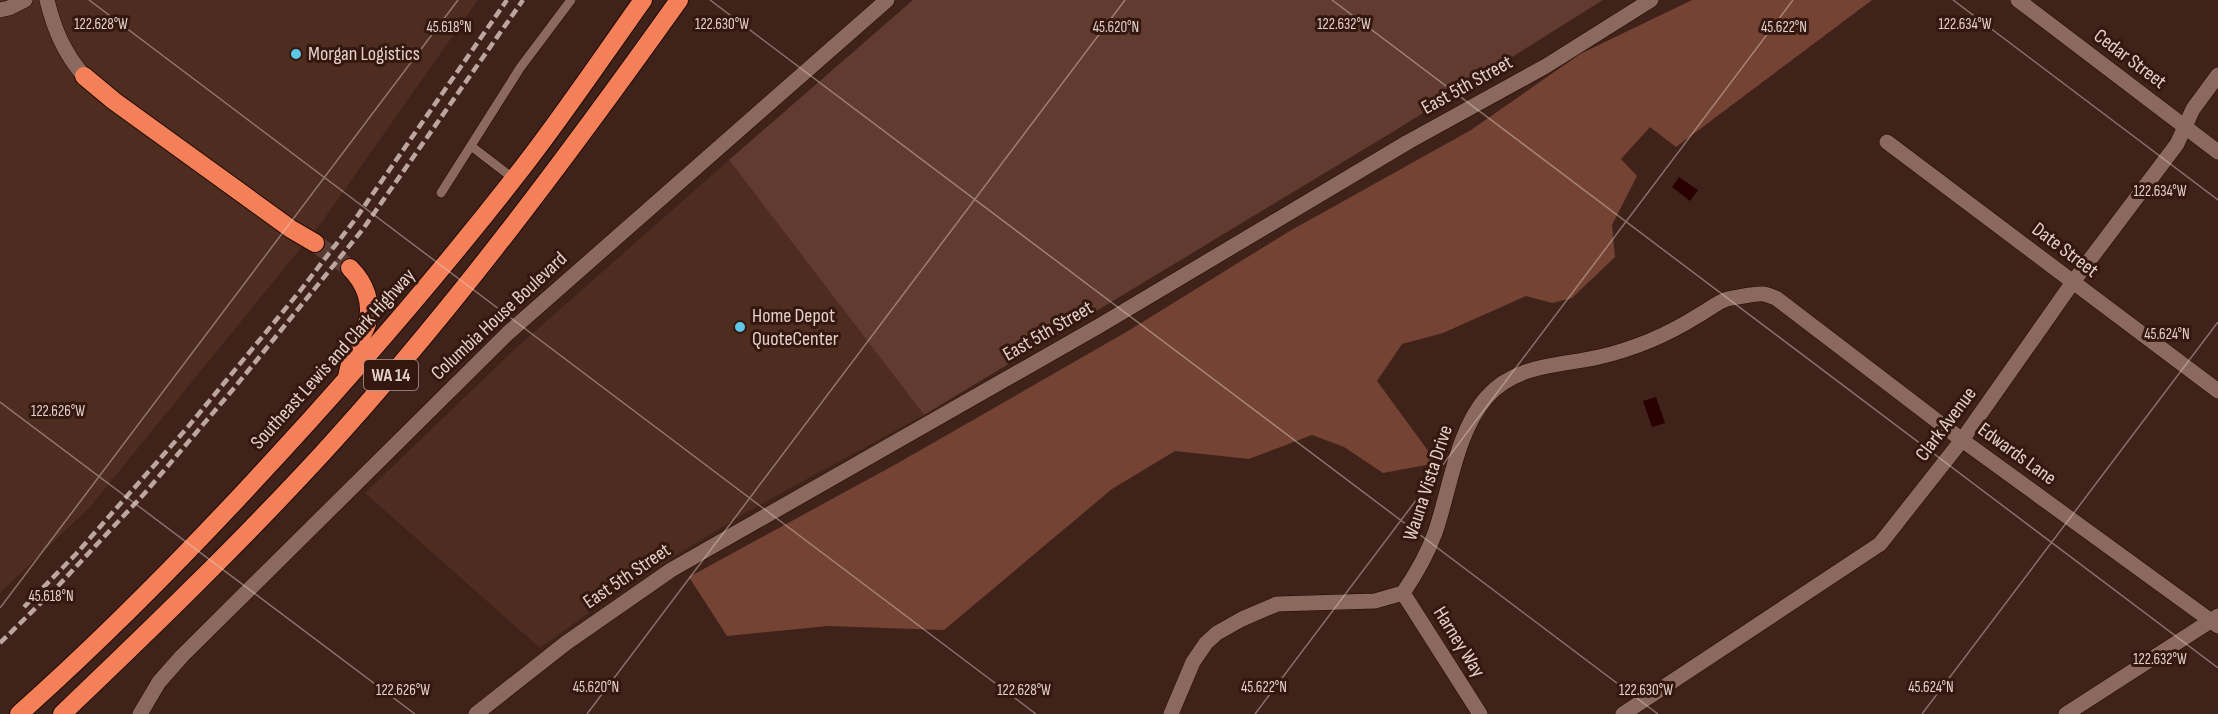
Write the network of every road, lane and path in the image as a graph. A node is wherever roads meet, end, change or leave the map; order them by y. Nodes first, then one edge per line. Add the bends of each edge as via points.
1 (25, 0) edge
2 (47, 0) edge
3 (571, 0) edge
4 (643, 0) edge
5 (679, 0) edge
6 (887, 0) edge
7 (1651, 0) edge
8 (2018, 0) edge
9 (0, 10) edge
10 (2218, 75) edge
11 (84, 76) joint
12 (2185, 127) junction
13 (1887, 142) dead end
14 (471, 146) junction
15 (2218, 152) edge
16 (514, 179) junction
17 (441, 193) dead end
18 (315, 243) tunnel mouth
19 (350, 268) tunnel mouth
20 (2073, 282) junction
21 (1763, 294) joint
22 (345, 383) junction
23 (2218, 391) edge
24 (1962, 440) junction
25 (1403, 593) junction
26 (2216, 621) edge
27 (19, 714) edge
28 (62, 714) edge
29 (140, 714) edge
30 (476, 714) edge
31 (1171, 714) edge
32 (1480, 714) edge
33 (1623, 714) edge
34 (2066, 714) edge

1 - 9 street
2 - 11 street via 60,41 70,61
3 - 14 lane via 520,68
4 - 16 highway, Southeast Lewis and Clark Highway / WA 14
5 - 28 highway, WA 14 via 575,145 406,358 230,550
6 - 29 street, Columbia House Boulevard via 508,333 182,656 159,682
7 - 30 street, East 5th Street via 1099,326 671,570 566,643
8 - 12 street, Cedar Street
10 - 12 street, Clark Avenue
11 - 18 highway
12 - 15 street, Cedar Street
12 - 20 street, Clark Avenue via 2177,144
13 - 20 street, Date Street
14 - 16 lane
14 - 17 lane
16 - 22 highway, Southeast Lewis and Clark Highway / WA 14
19 - 22 highway via 363,284 369,310
20 - 23 street, Date Street
20 - 24 street, Clark Avenue
21 - 24 street, Edwards Lane via 1776,298
21 - 25 street, Wauna Vista Drive via 1726,300 1678,328 1624,350 1545,366 1503,382 1474,414 1435,534
22 - 27 highway, Southeast Lewis and Clark Highway / WA 14 via 209,530
24 - 26 street, Edwards Lane
24 - 33 street, Clark Avenue via 1880,544
25 - 31 street via 1375,601 1277,604 1242,619 1206,643 1193,662
25 - 32 street, Harney Way
26 - 34 street

